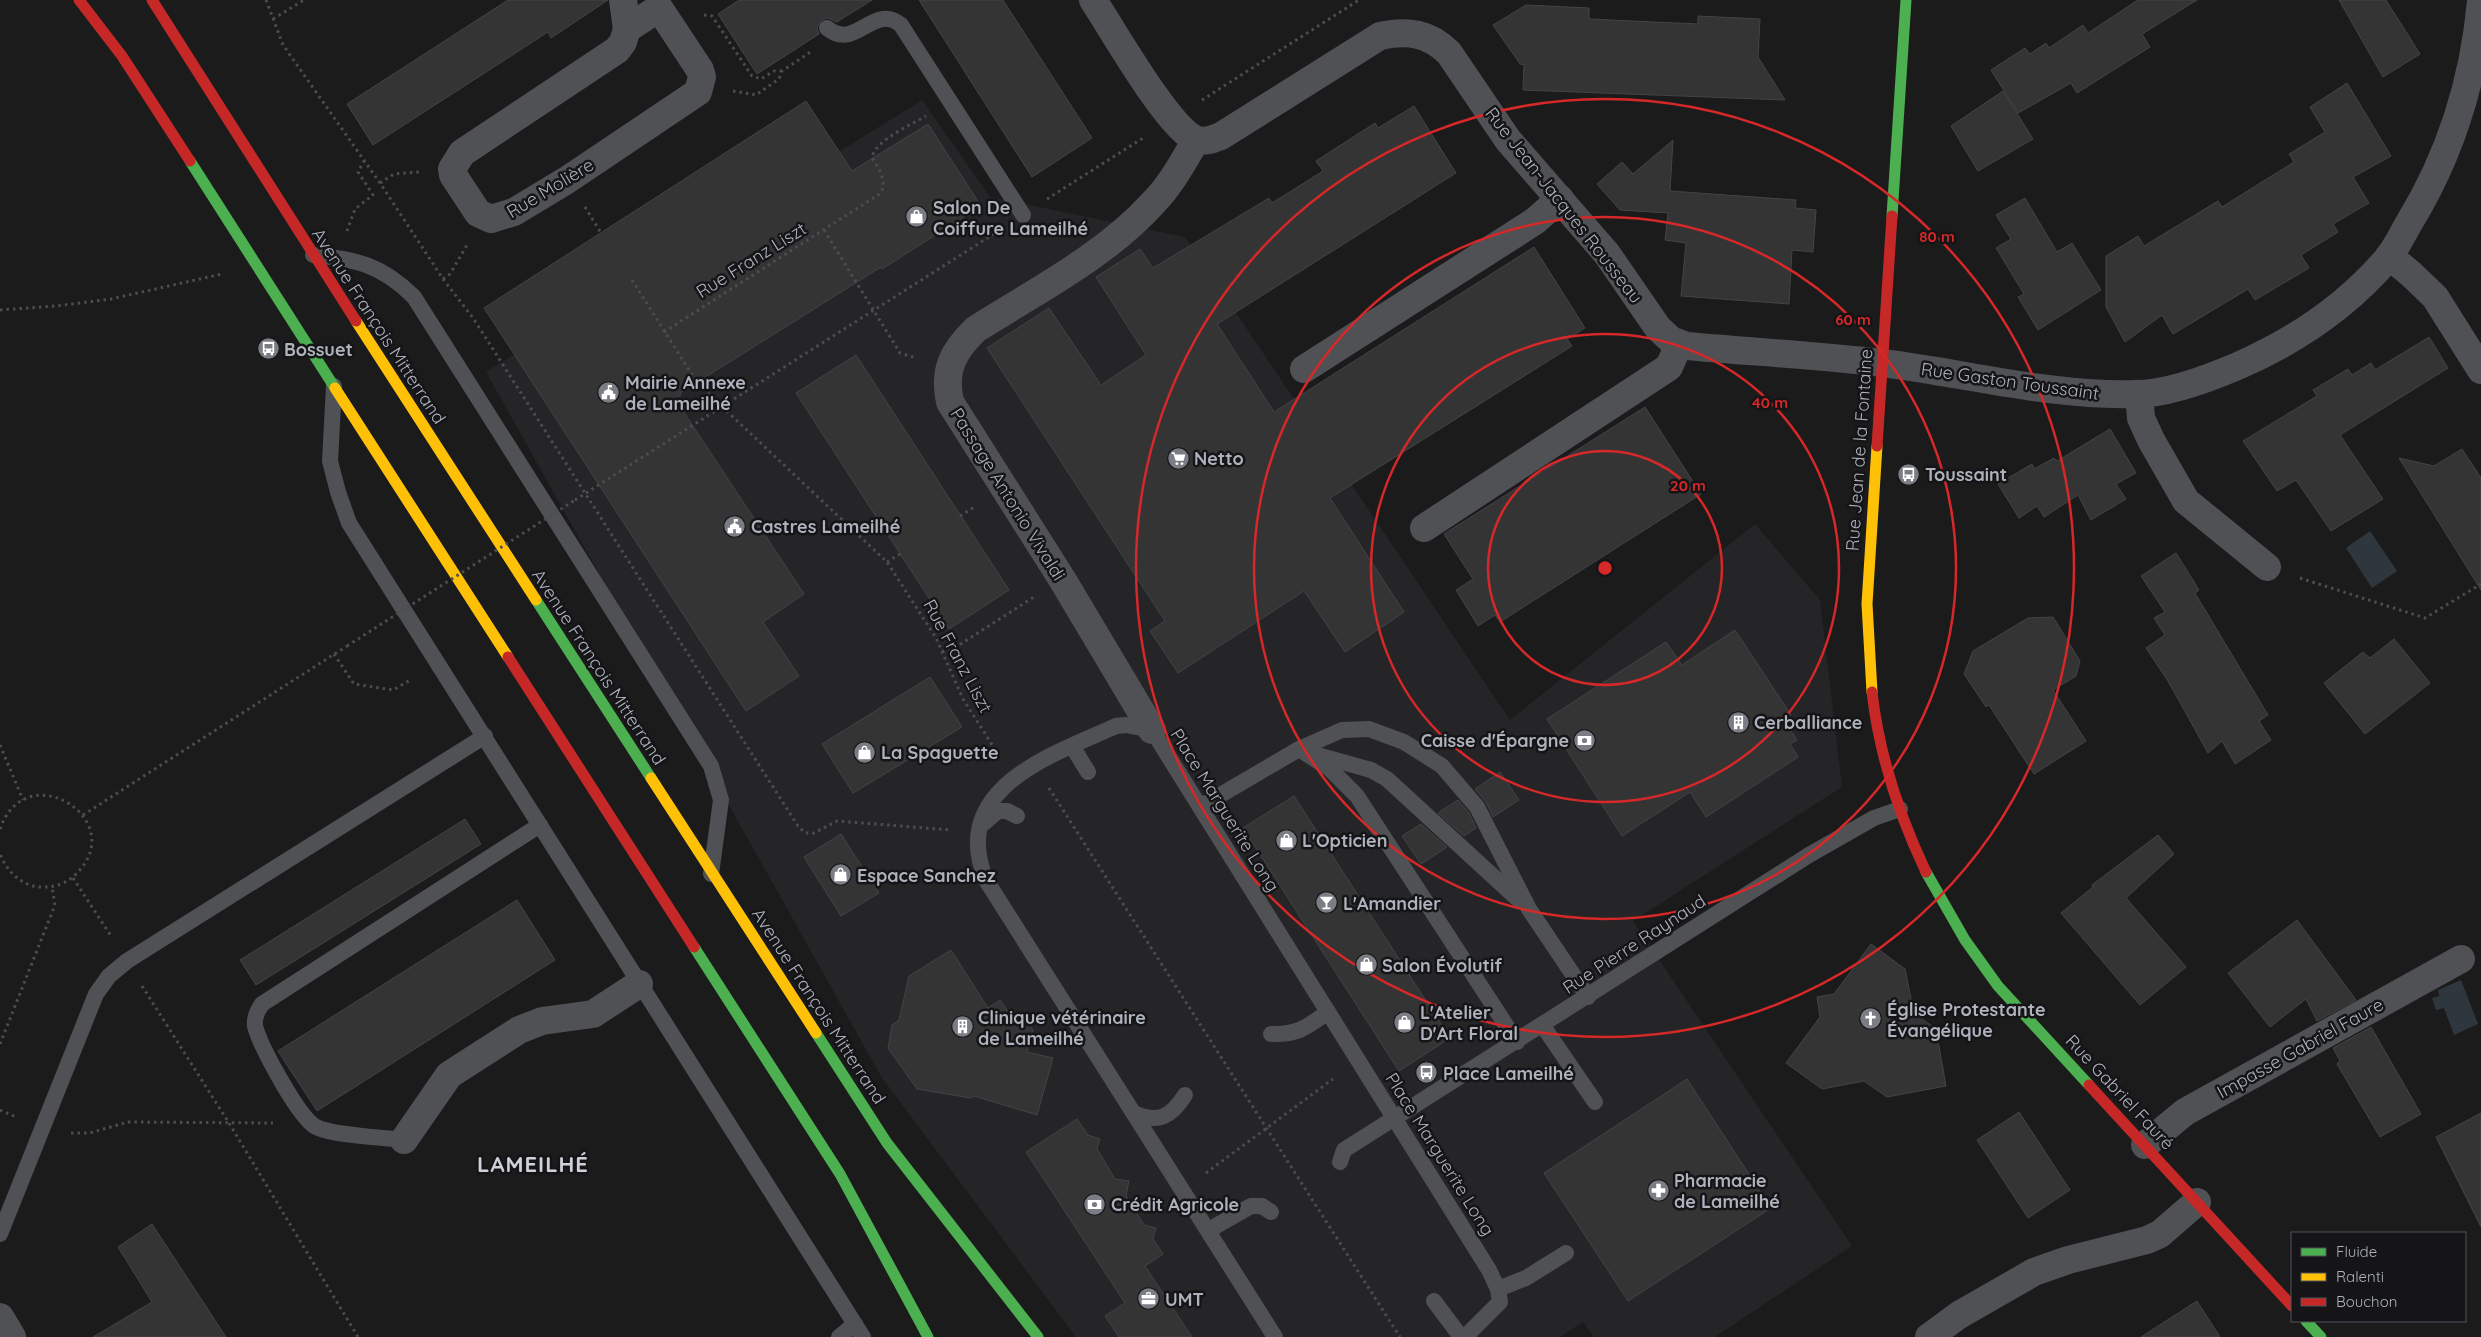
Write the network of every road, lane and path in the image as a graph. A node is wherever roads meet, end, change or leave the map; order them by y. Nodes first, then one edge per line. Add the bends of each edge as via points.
1 (79, 0) edge
2 (152, 0) edge
3 (266, 0) edge
4 (304, 0) edge
5 (623, 0) edge
6 (1093, 0) edge
7 (1359, 0) edge
8 (1906, 0) edge
9 (2481, 0) edge
10 (662, 3) edge
11 (712, 16) dead end
12 (273, 19) junction
13 (627, 29) junction
14 (831, 32) joint
15 (782, 71) junction
16 (756, 95) dead end
17 (950, 101) junction
18 (1195, 105) dead end
19 (1144, 138) dead end
20 (1196, 140) junction
21 (364, 161) junction
22 (452, 169) junction
23 (380, 183) junction
24 (1069, 186) dead end
25 (1560, 200) junction
26 (1023, 215) dead end
27 (484, 216) junction
28 (591, 217) dead end
29 (824, 230) junction
30 (998, 231) dead end
31 (601, 233) dead end
32 (346, 234) dead end
33 (312, 255) junction
34 (2389, 256) junction
35 (225, 274) dead end
36 (444, 279) junction
37 (632, 280) dead end
38 (0, 310) edge
39 (874, 310) junction
40 (664, 332) junction
41 (1679, 344) junction
42 (1882, 362) junction
43 (950, 368) junction
44 (1304, 369) dead end
45 (2481, 370) edge
46 (334, 386) junction
47 (2139, 394) junction
48 (722, 406) junction
49 (586, 494) junction
50 (1424, 528) dead end
51 (900, 554) dead end
52 (887, 562) junction
53 (2267, 567) joint
54 (1062, 579) junction
55 (2481, 584) edge
56 (942, 652) junction
57 (334, 654) junction
58 (393, 690) dead end
59 (1152, 730) junction
60 (485, 736) junction
61 (0, 745) edge
62 (1072, 746) junction
63 (1298, 750) junction
64 (1088, 772) dead end
65 (1013, 778) junction
66 (1049, 787) dead end
67 (23, 800) junction
68 (1200, 806) junction
69 (1900, 809) junction
70 (83, 815) junction
71 (1017, 816) dead end
72 (2, 818) edge
73 (540, 825) junction
74 (0, 829) edge
75 (978, 833) junction
76 (0, 854) edge
77 (5, 865) junction
78 (0, 869) edge
79 (712, 874) junction
80 (73, 878) junction
81 (52, 887) junction
82 (1529, 909) junction
83 (2461, 959) dead end
84 (127, 961) junction
85 (639, 984) junction
86 (1588, 997) junction
87 (1328, 1012) junction
88 (1543, 1026) junction
89 (1271, 1034) dead end
90 (1517, 1042) junction
91 (0, 1044) edge
92 (1333, 1079) dead end
93 (1186, 1095) dead end
94 (1595, 1102) dead end
95 (1134, 1113) junction
96 (307, 1120) junction
97 (1394, 1120) junction
98 (229, 1123) junction
99 (1267, 1128) junction
100 (64, 1133) dead end
101 (404, 1140) joint
102 (2145, 1146) junction
103 (1340, 1162) dead end
104 (1202, 1177) dead end
105 (2197, 1202) junction
106 (1272, 1212) dead end
107 (1209, 1230) junction
108 (0, 1234) edge
109 (1566, 1253) dead end
110 (1498, 1289) junction
111 (1434, 1301) dead end
112 (2291, 1305) edge
113 (0, 1317) edge
114 (2307, 1322) edge
115 (859, 1331) edge
116 (12, 1337) edge
117 (358, 1337) edge
118 (839, 1337) edge
119 (928, 1337) edge
120 (1038, 1337) edge
121 (1275, 1337) edge
122 (1400, 1337) edge
123 (1460, 1337) edge
124 (1465, 1337) edge
125 (1929, 1337) edge
126 (2321, 1337) edge

1 - 46 street via 122,56
2 - 33 street, Avenue François Mitterrand
3 - 12 path
4 - 12 path
5 - 13 street
6 - 20 street via 1172,120
7 - 18 path
8 - 42 street, Rue Jean de la Fontaine
9 - 34 street, Rue Gaston Toussaint via 2467,83 2450,139 2420,205
10 - 13 street, Rue Molière
10 - 27 street, Rue Molière via 700,70 702,77 698,92 514,212 491,219
11 - 15 path via 752,76 761,79 774,71
12 - 21 path via 283,45
13 - 22 street, Rue Molière via 617,50 470,146
14 - 15 path
14 - 17 lane via 851,34 880,20 895,20
15 - 16 path via 779,79
17 - 26 lane
17 - 29 path via 877,146 872,158 883,177 881,193
19 - 24 path
20 - 25 street, Rue Jean-Jacques Rousseau via 1220,136 1380,36 1415,33 1440,44 1449,53 1508,140
20 - 43 street, Passage Antonio Vivaldi via 1168,185 1141,216 1101,249 976,330 954,354
21 - 23 path
21 - 32 path via 358,172 373,195 355,209
22 - 23 path via 394,174
22 - 27 street, Rue Molière via 478,213
23 - 36 path
25 - 41 street, Rue Jean-Jacques Rousseau via 1607,254 1658,328
25 - 44 street via 1535,221
27 - 36 path
28 - 31 path
29 - 39 path, Rue Franz Liszt
29 - 40 path, Rue Franz Liszt
30 - 39 path
33 - 79 street, Avenue François Mitterrand
33 - 79 lane via 364,263 384,271 414,297 711,766 721,800
34 - 45 street via 2435,297
34 - 47 street, Rue Gaston Toussaint via 2318,323 2275,350 2218,374
35 - 38 path via 111,299
36 - 49 path via 474,318
37 - 40 path, Rue Franz Liszt
39 - 43 path, Rue Franz Liszt via 900,354
39 - 48 path
40 - 48 path, Rue Franz Liszt via 698,384
41 - 42 street, Rue Jean-Jacques Rousseau
41 - 50 street via 1669,367
42 - 47 street, Rue Gaston Toussaint via 2093,393
42 - 69 street, Rue Jean de la Fontaine via 1868,575 1868,653 1881,749
43 - 54 street, Passage Antonio Vivaldi via 946,386 950,402
46 - 60 lane via 330,461 349,523
46 - 119 street via 835,1166
47 - 53 street via 2141,418 2186,501
48 - 49 path
48 - 52 path, Rue Franz Liszt
49 - 57 path, bridge
49 - 75 path via 805,833 814,833 837,821
51 - 52 path
52 - 56 path, Rue Franz Liszt
53 - 55 path via 2425,618
54 - 56 path via 959,646
54 - 59 street, Passage Antonio Vivaldi
56 - 65 path, Rue Franz Liszt via 963,699
57 - 58 path via 354,684
57 - 70 path
59 - 62 lane, Place Marguerite Long via 1116,726
59 - 68 lane, Place Marguerite Long
60 - 73 lane
60 - 84 lane
61 - 67 path
62 - 64 lane
62 - 65 lane, Place Marguerite Long
63 - 68 lane
63 - 82 lane via 1371,770 1387,779
63 - 82 lane via 1342,730 1369,729 1404,742 1442,766 1477,807
63 - 90 lane via 1330,769 1357,796
65 - 75 lane, Place Marguerite Long via 997,794
66 - 99 path
67 - 70 path via 36,795 62,798
67 - 72 path
68 - 87 lane, Place Marguerite Long
69 - 86 lane, Rue Pierre Raynaud via 1874,818 1810,855
69 - 102 street, Rue Gabriel Fauré via 1936,895 1976,957 1998,986
70 - 80 path via 89,827 89,855
71 - 75 lane via 998,811
72 - 74 path
73 - 85 lane
73 - 96 lane via 262,1004 256,1013 255,1024 260,1040
75 - 95 lane, Place Marguerite Long via 978,857 986,880
76 - 77 path
77 - 78 path
77 - 81 path via 25,883
79 - 120 street, Avenue François Mitterrand via 887,1143
80 - 81 path
80 - 84 path
81 - 91 path via 55,905
82 - 86 lane
83 - 102 street, Impasse Gabriel Faure via 2185,1112
84 - 98 path
84 - 108 lane via 109,976 96,994
85 - 101 street via 593,1014 542,1021 519,1030 449,1075
85 - 115 lane
86 - 88 lane, Rue Pierre Raynaud
87 - 89 lane via 1300,1032
87 - 97 lane, Place Marguerite Long
88 - 90 lane, Rue Pierre Raynaud
88 - 94 lane
90 - 97 lane, Rue Pierre Raynaud
92 - 99 path
93 - 95 lane via 1176,1110 1160,1118
95 - 107 lane, Place Marguerite Long
96 - 98 path
96 - 101 lane via 318,1128 342,1133
97 - 103 lane, Rue Pierre Raynaud via 1344,1150
97 - 110 lane, Place Marguerite Long
98 - 100 path via 128,1122 90,1133
98 - 117 path
99 - 104 path
99 - 122 path
102 - 105 street, Rue Gabriel Fauré
105 - 112 street, Rue Gabriel Fauré
105 - 125 street via 2160,1234 2034,1272 1959,1315
106 - 107 lane via 1262,1206 1251,1206
107 - 121 lane, Place Marguerite Long
109 - 110 lane via 1526,1278
110 - 124 lane via 1500,1302 1497,1307
111 - 123 lane
113 - 116 street
114 - 126 street
115 - 118 lane

